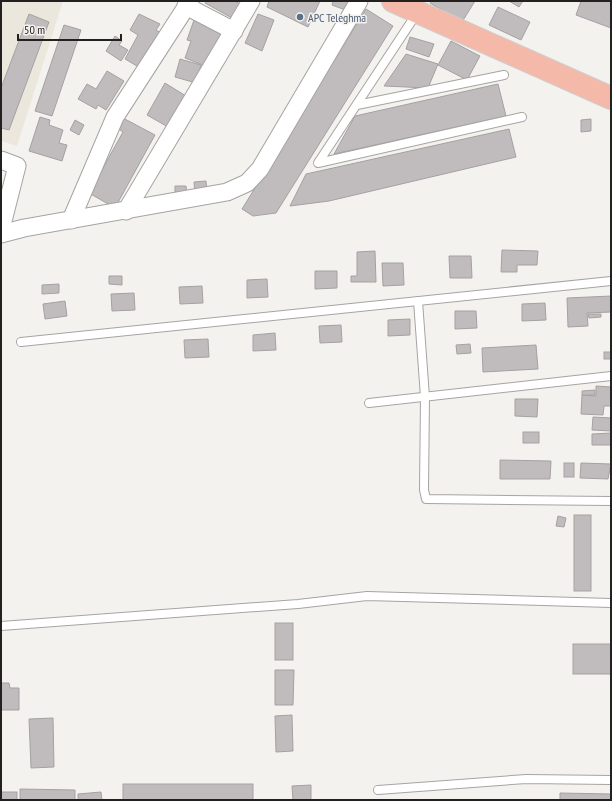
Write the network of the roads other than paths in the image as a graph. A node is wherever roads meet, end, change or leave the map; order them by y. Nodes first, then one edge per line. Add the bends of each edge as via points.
1 (251, 1) edge
2 (359, 1) edge
3 (393, 1) edge
4 (188, 4) edge
5 (418, 12) junction
6 (234, 31) junction
7 (504, 75) dead end
8 (611, 98) edge
9 (357, 105) junction
10 (522, 117) dead end
11 (1, 160) edge
12 (126, 211) junction
13 (71, 220) junction
14 (1, 229) edge
15 (1, 234) edge
16 (611, 281) edge
17 (418, 301) junction
18 (21, 342) dead end
19 (611, 376) edge
20 (425, 397) junction
21 (369, 403) dead end
22 (611, 501) edge
23 (611, 603) edge
24 (1, 626) edge
25 (611, 780) edge
26 (378, 790) dead end

1 - 6 street
2 - 12 street via 260,170 247,183 227,192
3 - 5 main road
4 - 6 street
4 - 13 street via 115,117
5 - 8 main road
5 - 9 lane
6 - 12 street
7 - 9 lane
9 - 10 lane via 318,163
11 - 14 street via 17,166
12 - 13 street
13 - 15 street
16 - 17 lane
17 - 18 lane
17 - 20 lane
19 - 20 lane
20 - 21 lane
20 - 22 lane via 426,499
23 - 24 lane via 367,596 298,604
25 - 26 lane via 526,778

